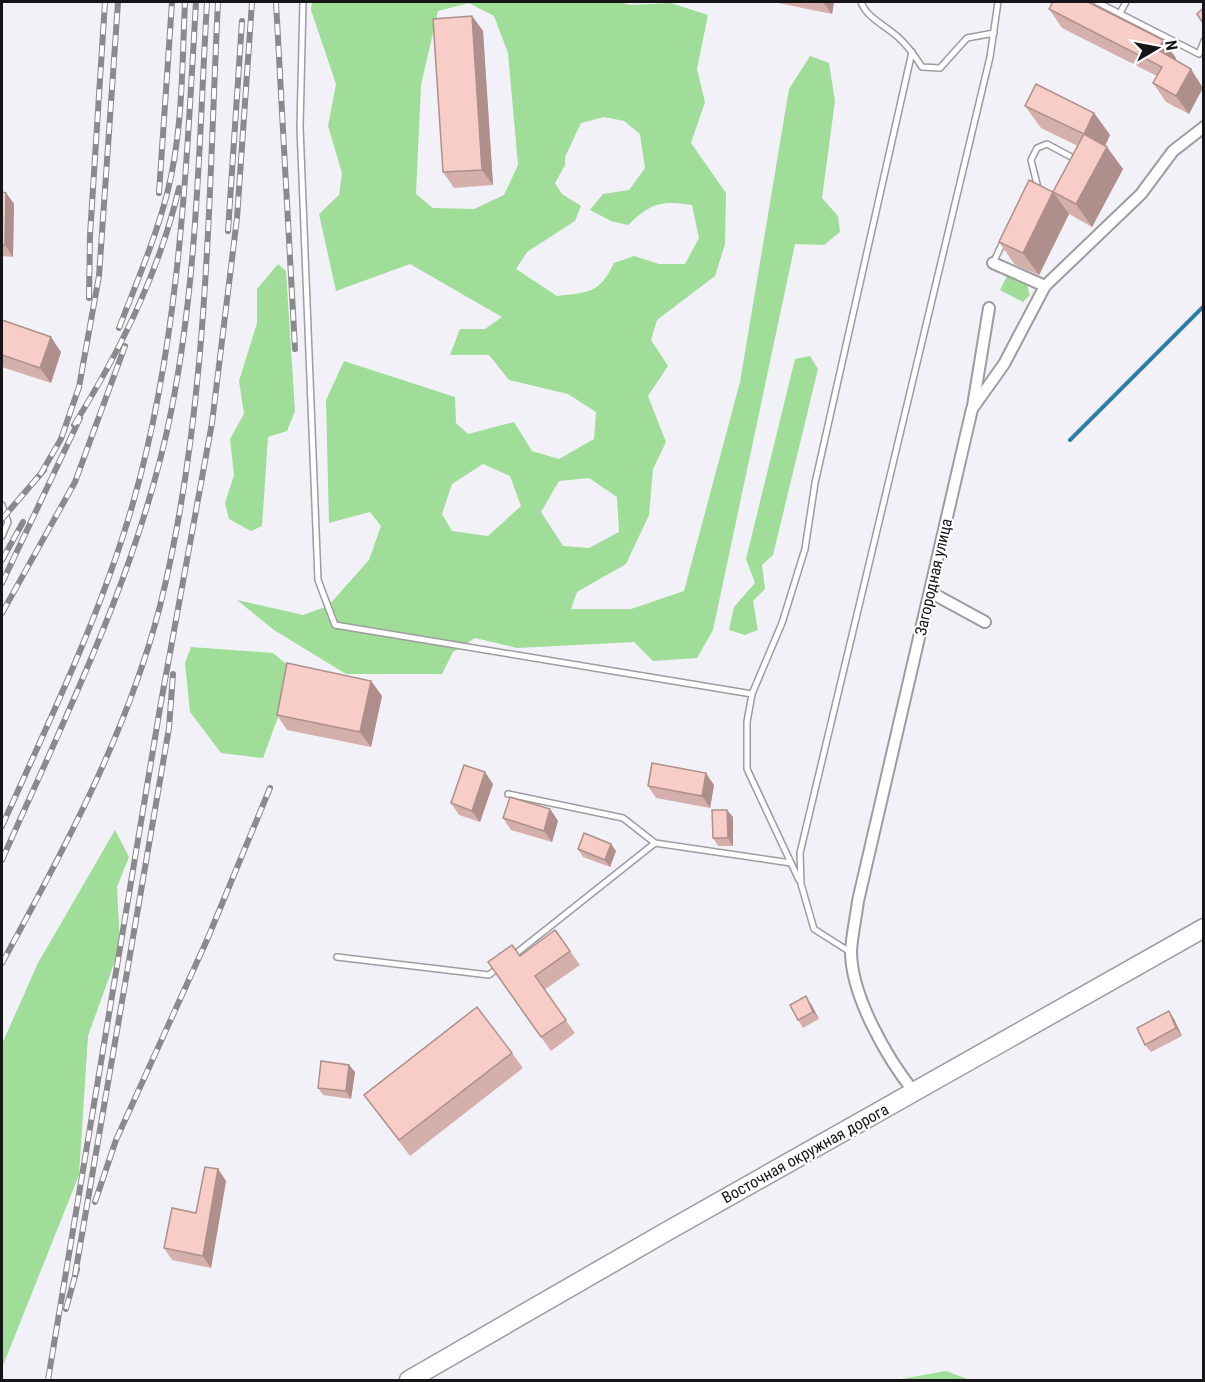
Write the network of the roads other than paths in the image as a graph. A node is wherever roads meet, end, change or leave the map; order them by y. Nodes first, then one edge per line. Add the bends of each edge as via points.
1 (303, 2) edge
2 (861, 2) edge
3 (998, 2) edge
4 (1097, 2) edge
5 (1126, 2) edge
6 (1120, 13) junction
7 (994, 33) junction
8 (1203, 41) edge
9 (912, 52) junction
10 (1199, 54) junction
11 (1203, 60) edge
12 (1203, 127) edge
13 (1077, 166) edge
14 (1038, 188) junction
15 (1045, 190) edge
16 (1032, 197) edge
17 (1009, 232) edge
18 (993, 263) joint
19 (1045, 286) junction
20 (989, 308) dead end
21 (972, 409) junction
22 (2, 505) edge
23 (2, 536) edge
24 (930, 592) junction
25 (985, 622) dead end
26 (752, 694) junction
27 (508, 794) dead end
28 (655, 843) junction
29 (791, 863) junction
30 (801, 884) junction
31 (1203, 928) edge
32 (851, 953) junction
33 (337, 957) dead end
34 (914, 1092) junction
35 (409, 1380) edge

1 - 26 lane via 300,127 318,580 335,625
2 - 9 lane via 864,10
3 - 7 lane
4 - 6 lane
5 - 6 lane
6 - 10 lane
7 - 9 lane via 967,38 940,68 922,67
7 - 30 lane via 800,853
8 - 10 lane
9 - 26 lane via 815,483 805,549 782,623
10 - 11 lane
12 - 19 street, Загородная улица via 1173,151 1141,194
13 - 14 lane via 1075,158 1047,144 1037,148 1031,160
14 - 15 lane
14 - 16 lane
17 - 18 lane
18 - 19 street
19 - 21 street, Загородная улица via 1004,364
20 - 21 street
21 - 24 street, Загородная улица
22 - 23 lane via 8,522
24 - 25 street
24 - 32 street, Загородная улица via 858,901
26 - 29 lane via 747,722 747,769
27 - 28 lane via 623,818
28 - 29 lane
28 - 33 lane via 489,975
29 - 30 lane
30 - 32 lane via 814,929
31 - 34 main road, Восточная окружная дорога
32 - 34 street, Загородная улица via 862,1004 894,1067
34 - 35 main road, Восточная окружная дорога

